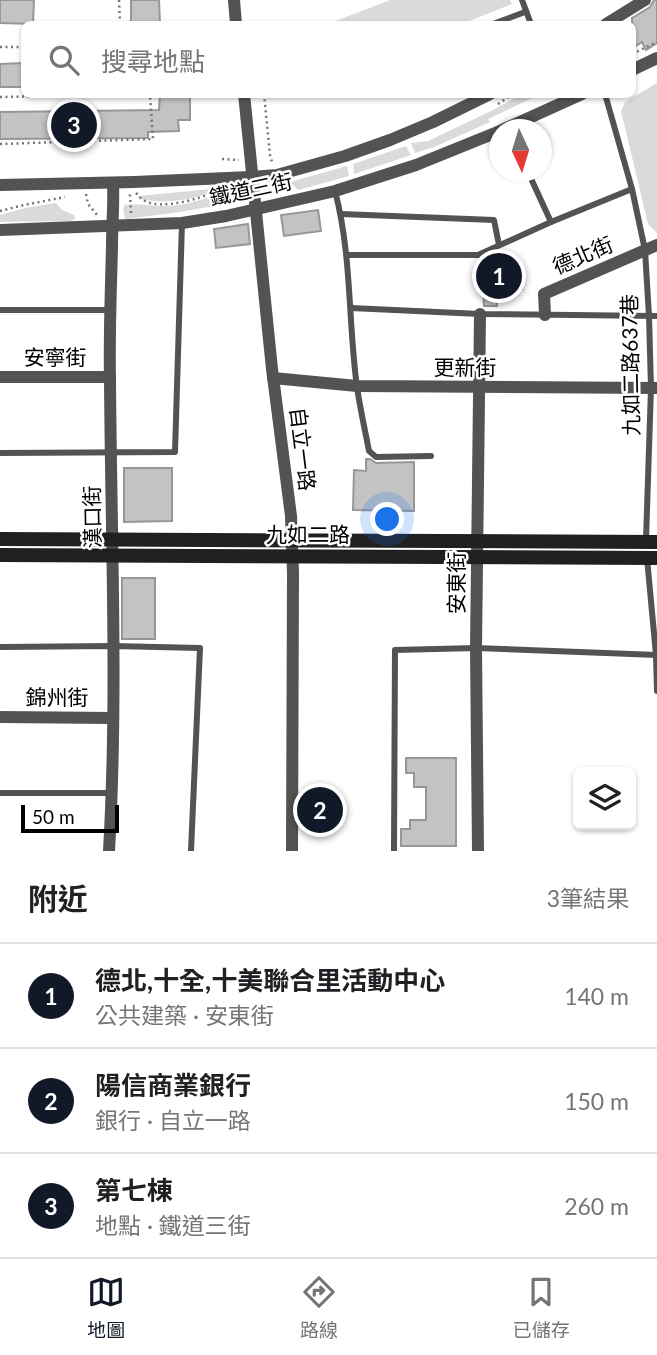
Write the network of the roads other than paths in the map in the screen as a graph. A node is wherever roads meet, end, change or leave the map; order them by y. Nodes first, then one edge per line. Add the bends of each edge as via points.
1 (234, 0) edge
2 (522, 0) edge
3 (645, 0) edge
4 (525, 12) junction
5 (236, 21) edge
6 (501, 21) edge
7 (530, 21) edge
8 (611, 21) edge
9 (657, 58) edge
10 (636, 68) edge
11 (244, 98) edge
12 (482, 98) edge
13 (574, 98) edge
14 (606, 98) edge
15 (534, 119) edge
16 (489, 135) edge
17 (251, 177) junction
18 (533, 182) edge
19 (113, 183) junction
20 (0, 185) edge
21 (632, 189) junction
22 (334, 191) junction
23 (255, 209) junction
24 (341, 214) junction
25 (551, 222) junction
26 (183, 223) junction
27 (113, 225) junction
28 (0, 230) edge
29 (499, 245) junction
30 (651, 248) edge
31 (347, 254) junction
32 (351, 307) junction
33 (0, 310) edge
34 (110, 310) junction
35 (480, 314) junction
36 (545, 314) junction
37 (653, 316) edge
38 (0, 377) edge
39 (110, 377) junction
40 (274, 378) junction
41 (357, 386) junction
42 (479, 387) junction
43 (654, 388) edge
44 (0, 453) edge
45 (111, 453) junction
46 (431, 456) dead end
47 (0, 539) edge
48 (113, 540) junction
49 (292, 540) junction
50 (477, 541) junction
51 (651, 542) edge
52 (0, 555) edge
53 (113, 556) junction
54 (292, 556) junction
55 (476, 558) junction
56 (652, 558) edge
57 (113, 646) junction
58 (0, 647) edge
59 (476, 648) junction
60 (657, 655) edge
61 (657, 691) edge
62 (0, 717) edge
63 (113, 718) junction
64 (0, 793) edge
65 (113, 793) junction
66 (109, 851) edge
67 (191, 851) edge
68 (292, 851) edge
69 (394, 851) edge
70 (478, 851) edge

1 - 5 street
2 - 4 lane
3 - 8 street
4 - 6 lane
4 - 7 lane
9 - 10 street
11 - 17 street, 自立一路
12 - 17 street, 鐵道三街 via 345,156 277,175
13 - 15 street, 鐵道三街
14 - 21 lane, 九如二路637巷
16 - 22 street, 鐵道三街
17 - 19 street, 鐵道三街
17 - 23 street, 自立一路
18 - 25 lane
19 - 20 street, 鐵道三街
19 - 27 street, 漢口街
21 - 25 lane
21 - 30 lane, 九如二路637巷
22 - 23 street, 鐵道三街
22 - 24 lane
23 - 26 street, 鐵道三街
23 - 40 street, 自立一路
24 - 29 lane via 494,220
24 - 31 lane
25 - 29 lane
26 - 27 street, 鐵道三街
26 - 45 lane via 175,452
27 - 28 street, 鐵道三街
27 - 34 street, 漢口街
29 - 31 lane via 478,255
30 - 36 street, 德北街 via 544,294
30 - 37 lane, 九如二路637巷
31 - 32 lane
32 - 35 lane
32 - 41 lane
33 - 34 lane
34 - 39 street, 漢口街
35 - 36 lane
35 - 42 street, 安東街
36 - 37 lane
37 - 43 lane, 九如二路637巷
38 - 39 street, 安寧街
39 - 45 street, 漢口街
40 - 41 street, 更新街
40 - 49 street, 自立一路
41 - 42 street, 更新街
41 - 46 lane via 369,451 376,457
42 - 43 street, 更新街
42 - 50 street, 安東街
43 - 51 lane, 九如二路637巷
44 - 45 lane
45 - 48 street, 漢口街
47 - 48 street, 九如二路
48 - 49 street, 九如二路
48 - 53 street, 漢口街
49 - 50 street, 九如二路
49 - 54 street, 自立一路
50 - 51 street, 九如二路
50 - 55 street, 安東街
52 - 53 street, 九如二路
53 - 54 street, 九如二路
53 - 57 street, 漢口街
54 - 55 street, 九如二路
54 - 68 street, 自立一路
55 - 56 street, 九如二路
55 - 59 street, 安東街
56 - 60 lane
57 - 58 lane
57 - 63 street, 漢口街
57 - 67 lane via 200,648
59 - 60 lane
59 - 69 lane via 395,650
59 - 70 street, 安東街
60 - 61 lane
62 - 63 street, 錦州街
63 - 65 street, 漢口街
64 - 65 lane
65 - 66 street, 漢口街

